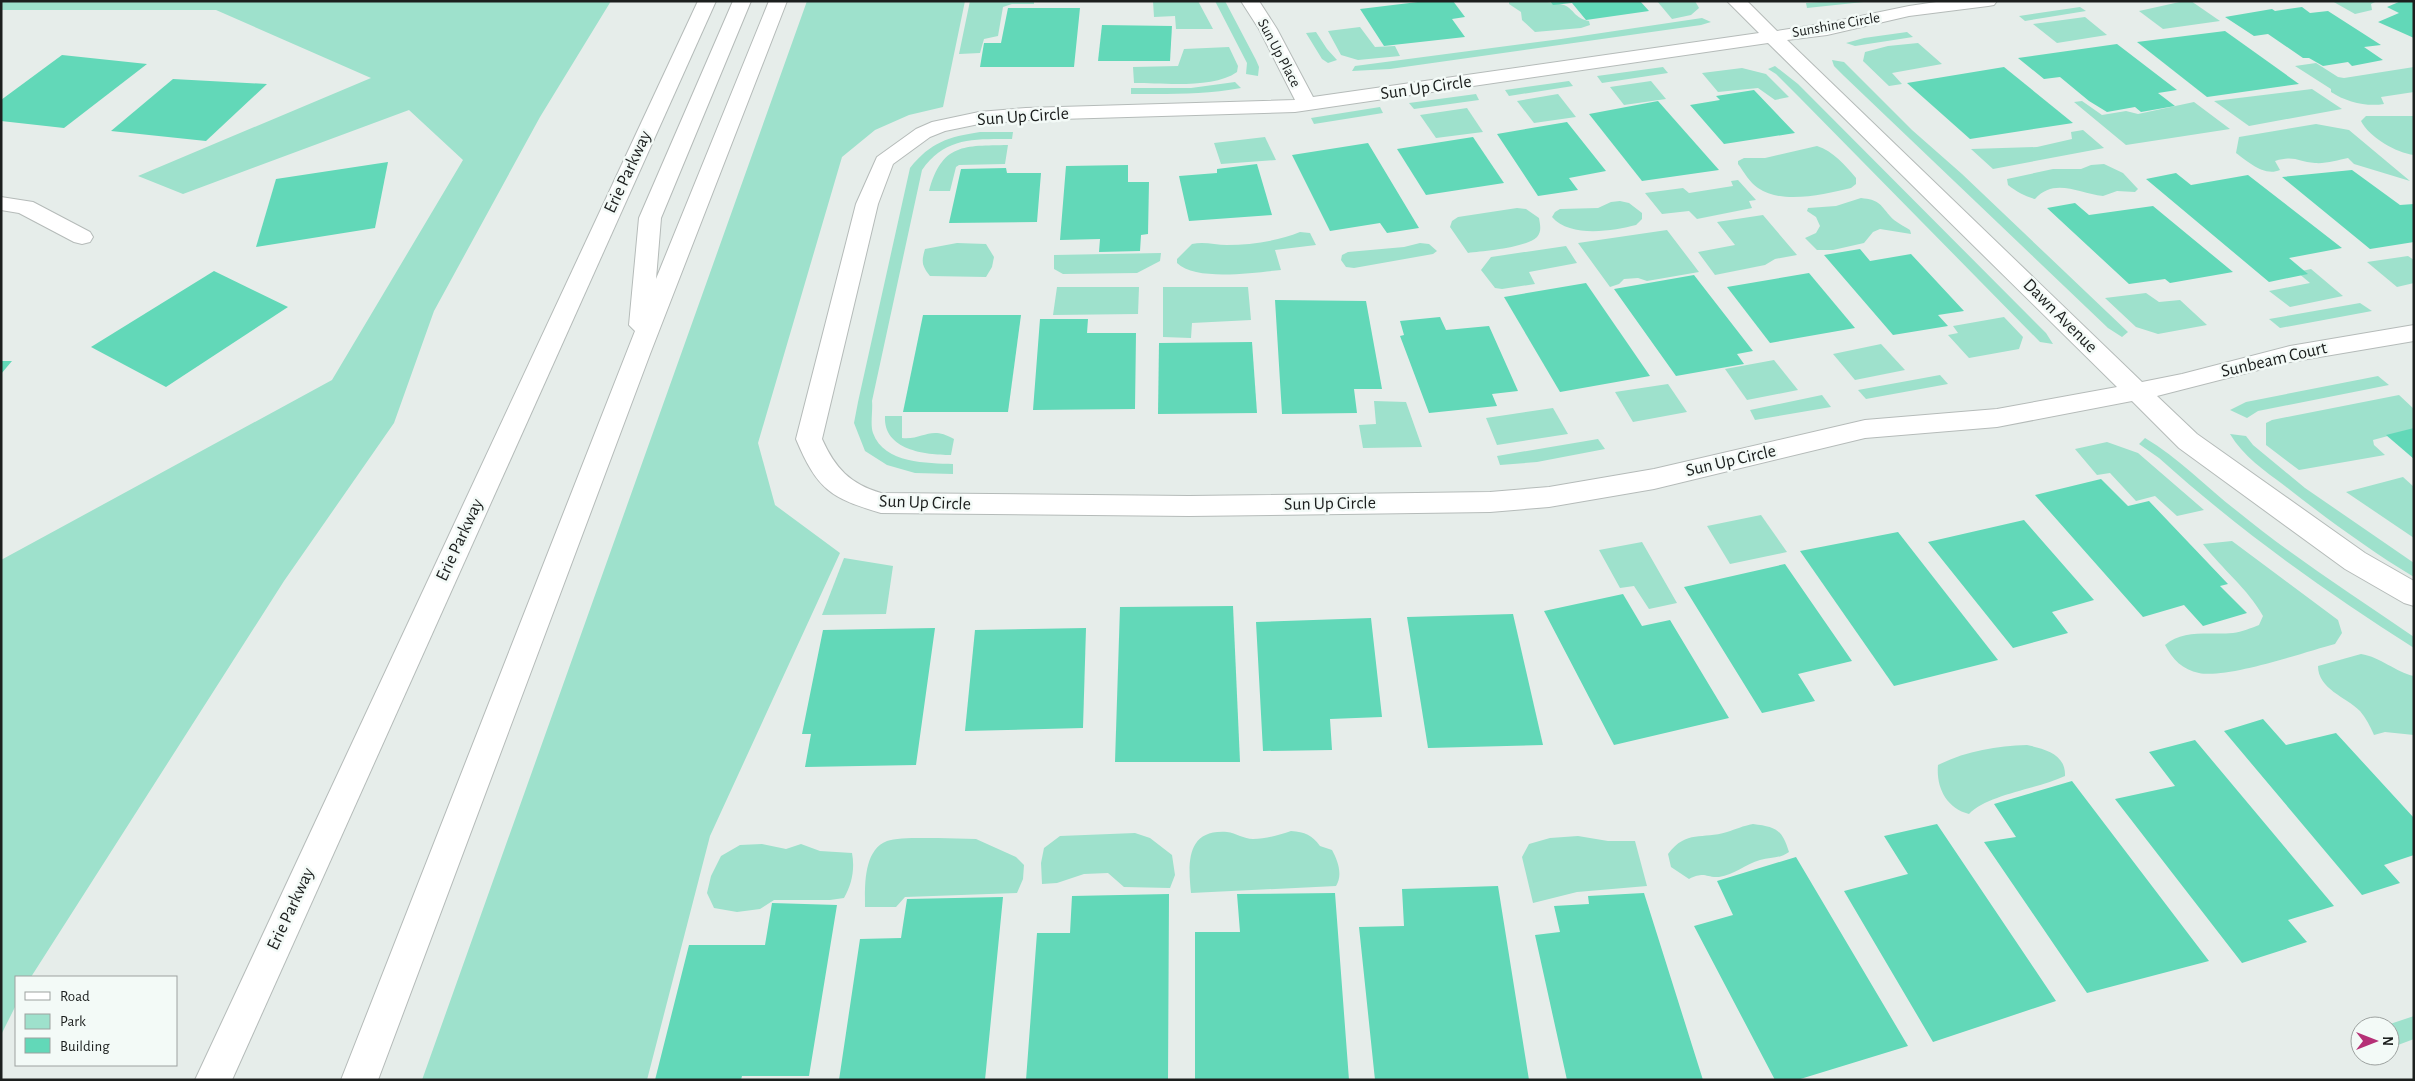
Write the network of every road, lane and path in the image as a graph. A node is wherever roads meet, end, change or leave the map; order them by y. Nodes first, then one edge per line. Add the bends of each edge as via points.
1 (707, 1) edge
2 (742, 1) edge
3 (778, 1) edge
4 (1250, 1) edge
5 (1736, 1) edge
6 (1988, 1) edge
7 (1774, 36) junction
8 (1306, 104) junction
9 (1, 203) edge
10 (82, 237) dead end
11 (2414, 333) edge
12 (638, 354) junction
13 (2135, 390) junction
14 (2414, 595) edge
15 (213, 1080) edge
16 (359, 1080) edge

1 - 15 street, Erie Parkway
2 - 12 street via 650,218
3 - 12 street
4 - 8 street, Sun Up Place
5 - 7 street, Dawn Avenue
6 - 7 street, Sunshine Circle via 1909,11 1827,29
7 - 8 street, Sun Up Circle
7 - 13 street, Dawn Avenue
8 - 13 street, Sun Up Circle via 979,118 939,126 884,160 867,204 809,440 819,465 838,486 855,496 882,503 1189,506 1522,500 1644,481 1865,429 1997,418
9 - 10 street via 25,207
11 - 13 street, Sunbeam Court via 2290,354 2182,383
12 - 16 street
13 - 14 street, Dawn Avenue via 2188,441 2354,561

